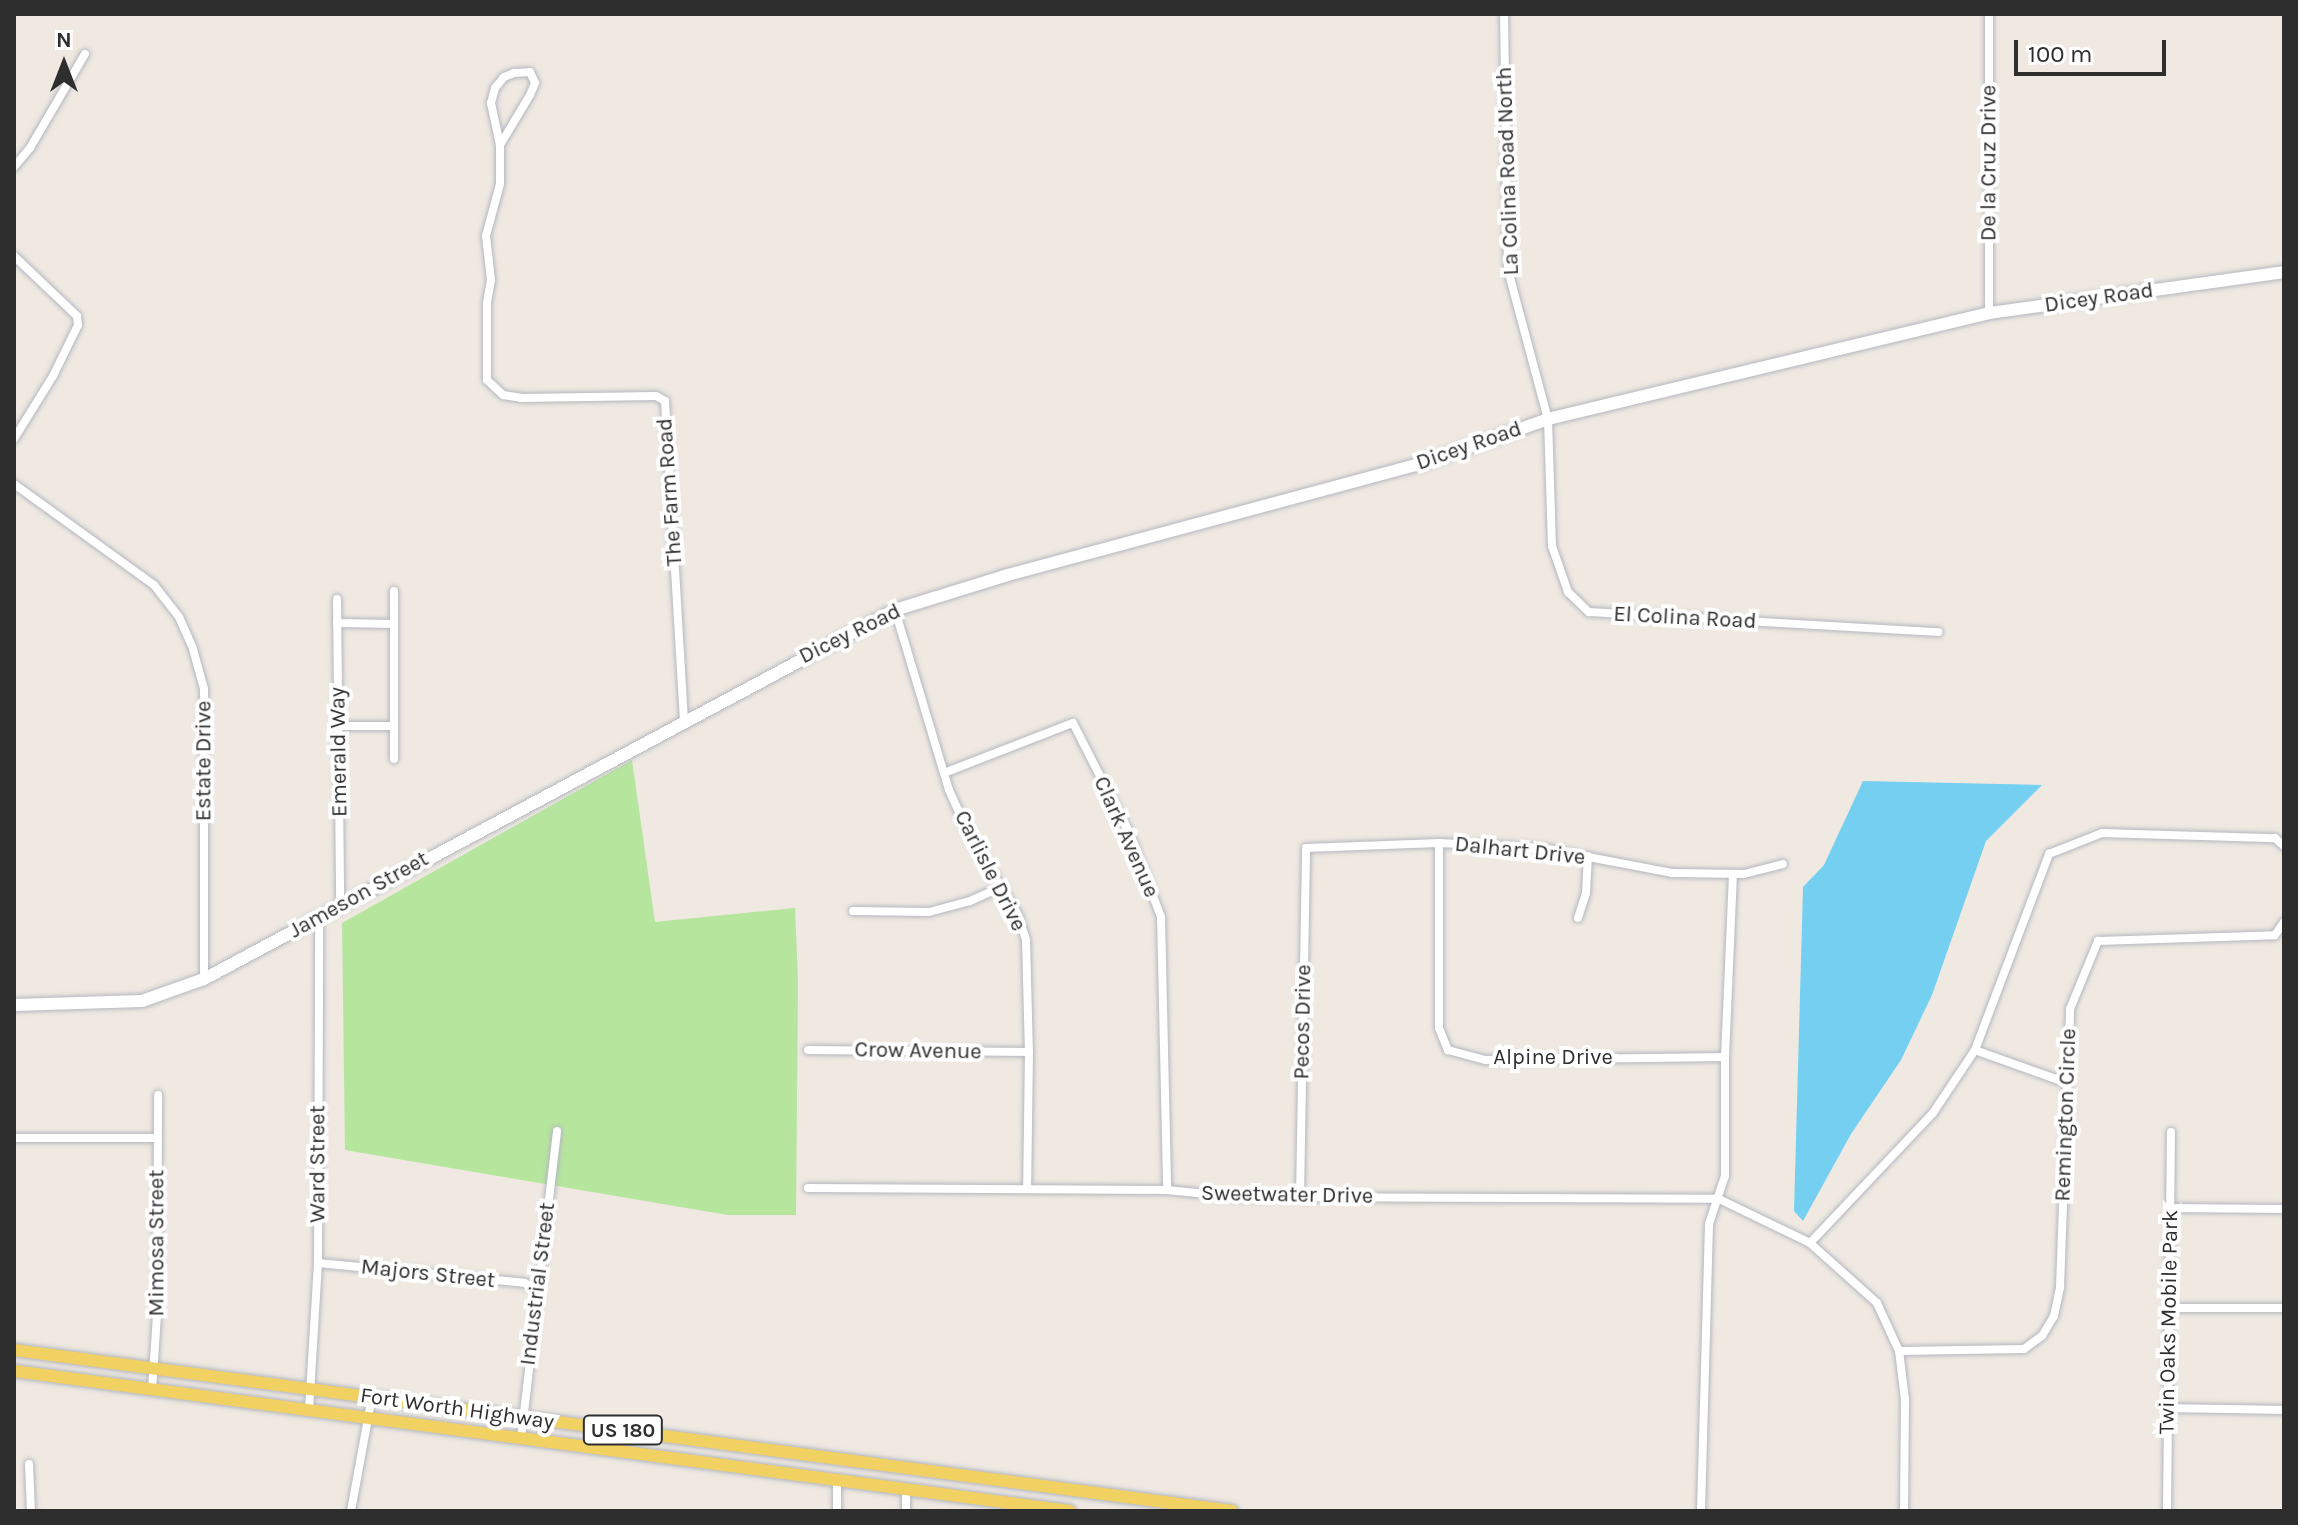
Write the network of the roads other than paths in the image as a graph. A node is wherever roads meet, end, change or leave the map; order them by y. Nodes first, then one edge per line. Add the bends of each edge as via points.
1 (1504, 14) edge
2 (1989, 14) edge
3 (85, 54) dead end
4 (500, 145) junction
5 (14, 167) edge
6 (14, 256) edge
7 (2284, 272) edge
8 (1989, 313) junction
9 (1548, 419) junction
10 (14, 439) edge
11 (14, 484) edge
12 (394, 591) dead end
13 (337, 599) dead end
14 (895, 610) junction
15 (337, 623) junction
16 (394, 624) junction
17 (1938, 632) dead end
18 (684, 719) junction
19 (338, 726) junction
20 (394, 726) junction
21 (394, 759) dead end
22 (944, 773) junction
23 (1439, 843) junction
24 (2284, 846) edge
25 (1306, 848) joint
26 (1588, 856) junction
27 (1783, 864) dead end
28 (1733, 874) junction
29 (1001, 887) junction
30 (340, 905) junction
31 (853, 911) dead end
32 (319, 918) junction
33 (1578, 918) dead end
34 (2284, 922) edge
35 (204, 979) junction
36 (14, 1005) edge
37 (808, 1050) dead end
38 (1975, 1050) junction
39 (1029, 1052) junction
40 (1725, 1057) junction
41 (2067, 1083) junction
42 (158, 1095) dead end
43 (557, 1131) dead end
44 (2171, 1132) dead end
45 (14, 1138) edge
46 (158, 1138) junction
47 (808, 1188) dead end
48 (1027, 1188) junction
49 (1167, 1190) junction
50 (1300, 1197) junction
51 (1719, 1199) junction
52 (2171, 1208) junction
53 (2284, 1209) edge
54 (1810, 1243) junction
55 (318, 1263) junction
56 (538, 1289) junction
57 (2169, 1308) junction
58 (2284, 1308) edge
59 (14, 1350) edge
60 (1899, 1351) junction
61 (156, 1369) junction
62 (14, 1371) edge
63 (311, 1389) junction
64 (152, 1390) junction
65 (372, 1397) junction
66 (2168, 1408) junction
67 (309, 1410) junction
68 (2284, 1410) edge
69 (522, 1417) junction
70 (369, 1418) junction
71 (521, 1438) junction
72 (770, 1450) junction
73 (29, 1464) dead end
74 (768, 1471) junction
75 (961, 1475) junction
76 (837, 1480) junction
77 (906, 1489) junction
78 (958, 1496) junction
79 (1015, 1507) edge
80 (31, 1511) edge
81 (351, 1511) edge
82 (837, 1511) edge
83 (906, 1511) edge
84 (1070, 1511) edge
85 (1232, 1511) edge
86 (1701, 1511) edge
87 (1904, 1511) edge
88 (2167, 1511) edge

1 - 9 street, La Colina Road North via 1508,270
2 - 8 street, De la Cruz Drive
3 - 5 street
4 - 4 street, The Farm Road via 491,103 495,88 514,73 530,72 535,83
4 - 18 street, The Farm Road via 500,191 486,236 491,280 487,380 503,395 521,398 656,396 665,401
6 - 10 street via 77,316 78,325
7 - 8 street, Dicey Road
8 - 9 street, Dicey Road
9 - 14 street, Dicey Road via 1417,465
9 - 17 street, El Colina Road via 1552,546 1568,592 1589,612
11 - 35 street, Estate Drive via 154,585 179,617 193,649 204,689
12 - 16 street
13 - 15 street, Emerald Way
14 - 18 street, Dicey Road
14 - 22 street, Carlisle Drive
15 - 16 street
15 - 19 street, Emerald Way
16 - 20 street
18 - 30 street, Jameson Street
19 - 20 street
19 - 30 street, Emerald Way
20 - 21 street
22 - 29 street, Carlisle Drive via 969,834
22 - 49 street, Clark Avenue via 1073,723 1129,833 1161,917
23 - 25 street, Dalhart Drive
23 - 26 street, Dalhart Drive
23 - 40 street, Alpine Drive via 1439,1028 1448,1050 1486,1060
24 - 38 street via 2275,838 2102,833 2049,854
25 - 50 street, Pecos Drive
26 - 28 street, Dalhart Drive via 1672,873
26 - 33 street
27 - 28 street, Dalhart Drive
28 - 40 street
29 - 31 street via 929,912
29 - 39 street, Carlisle Drive via 1026,940
30 - 32 street, Jameson Street
32 - 35 street, Jameson Street
32 - 55 street, Ward Street
34 - 41 street, Remington Circle via 2275,935 2098,941 2070,1009
35 - 36 street, Jameson Street via 142,1001
37 - 39 street, Crow Avenue
38 - 41 street
38 - 54 street via 1933,1113
39 - 48 street, Carlisle Drive
40 - 51 street via 1725,1176
41 - 60 street, Remington Circle via 2060,1287 2054,1316 2042,1336 2024,1349
42 - 46 street, Mimosa Street
43 - 56 street, Industrial Street
44 - 52 street, Twin Oaks Mobile Park
45 - 46 street
46 - 61 street, Mimosa Street
47 - 48 street, Sweetwater Drive
48 - 49 street, Sweetwater Drive
49 - 50 street, Sweetwater Drive
50 - 51 street, Sweetwater Drive
51 - 54 street, Sweetwater Drive
51 - 86 street via 1709,1224
52 - 53 street
52 - 57 street, Twin Oaks Mobile Park
54 - 60 street, Sweetwater Drive via 1877,1303
55 - 56 street, Majors Street via 524,1283
55 - 63 street, Ward Street
56 - 69 street, Industrial Street
57 - 58 street
57 - 66 street, Twin Oaks Mobile Park
59 - 61 main road, Fort Worth Highway / US 180
60 - 87 street, Sweetwater Drive via 1905,1399
61 - 63 main road, Fort Worth Highway / US 180
61 - 64 street, Mimosa Street
62 - 64 main road, Fort Worth Highway / US 180
63 - 65 main road, Fort Worth Highway / US 180
63 - 67 street, Ward Street
64 - 67 main road, Fort Worth Highway / US 180
65 - 69 main road, Fort Worth Highway / US 180
65 - 70 street
66 - 68 street
66 - 88 street, Twin Oaks Mobile Park
67 - 70 main road, Fort Worth Highway / US 180
69 - 71 street, Industrial Street
69 - 72 main road, Fort Worth Highway / US 180
70 - 71 main road, Fort Worth Highway / US 180
70 - 81 street
71 - 74 main road, Fort Worth Highway / US 180
72 - 74 main road
72 - 75 main road, Fort Worth Highway / US 180
73 - 80 street
74 - 76 main road, Fort Worth Highway / US 180
75 - 78 main road
75 - 85 main road, Fort Worth Highway / US 180
76 - 77 main road, Fort Worth Highway / US 180
76 - 82 street
77 - 78 main road, Fort Worth Highway / US 180
77 - 83 street
78 - 79 main road, Fort Worth Highway / US 180
79 - 84 main road, Fort Worth Highway / US 180

